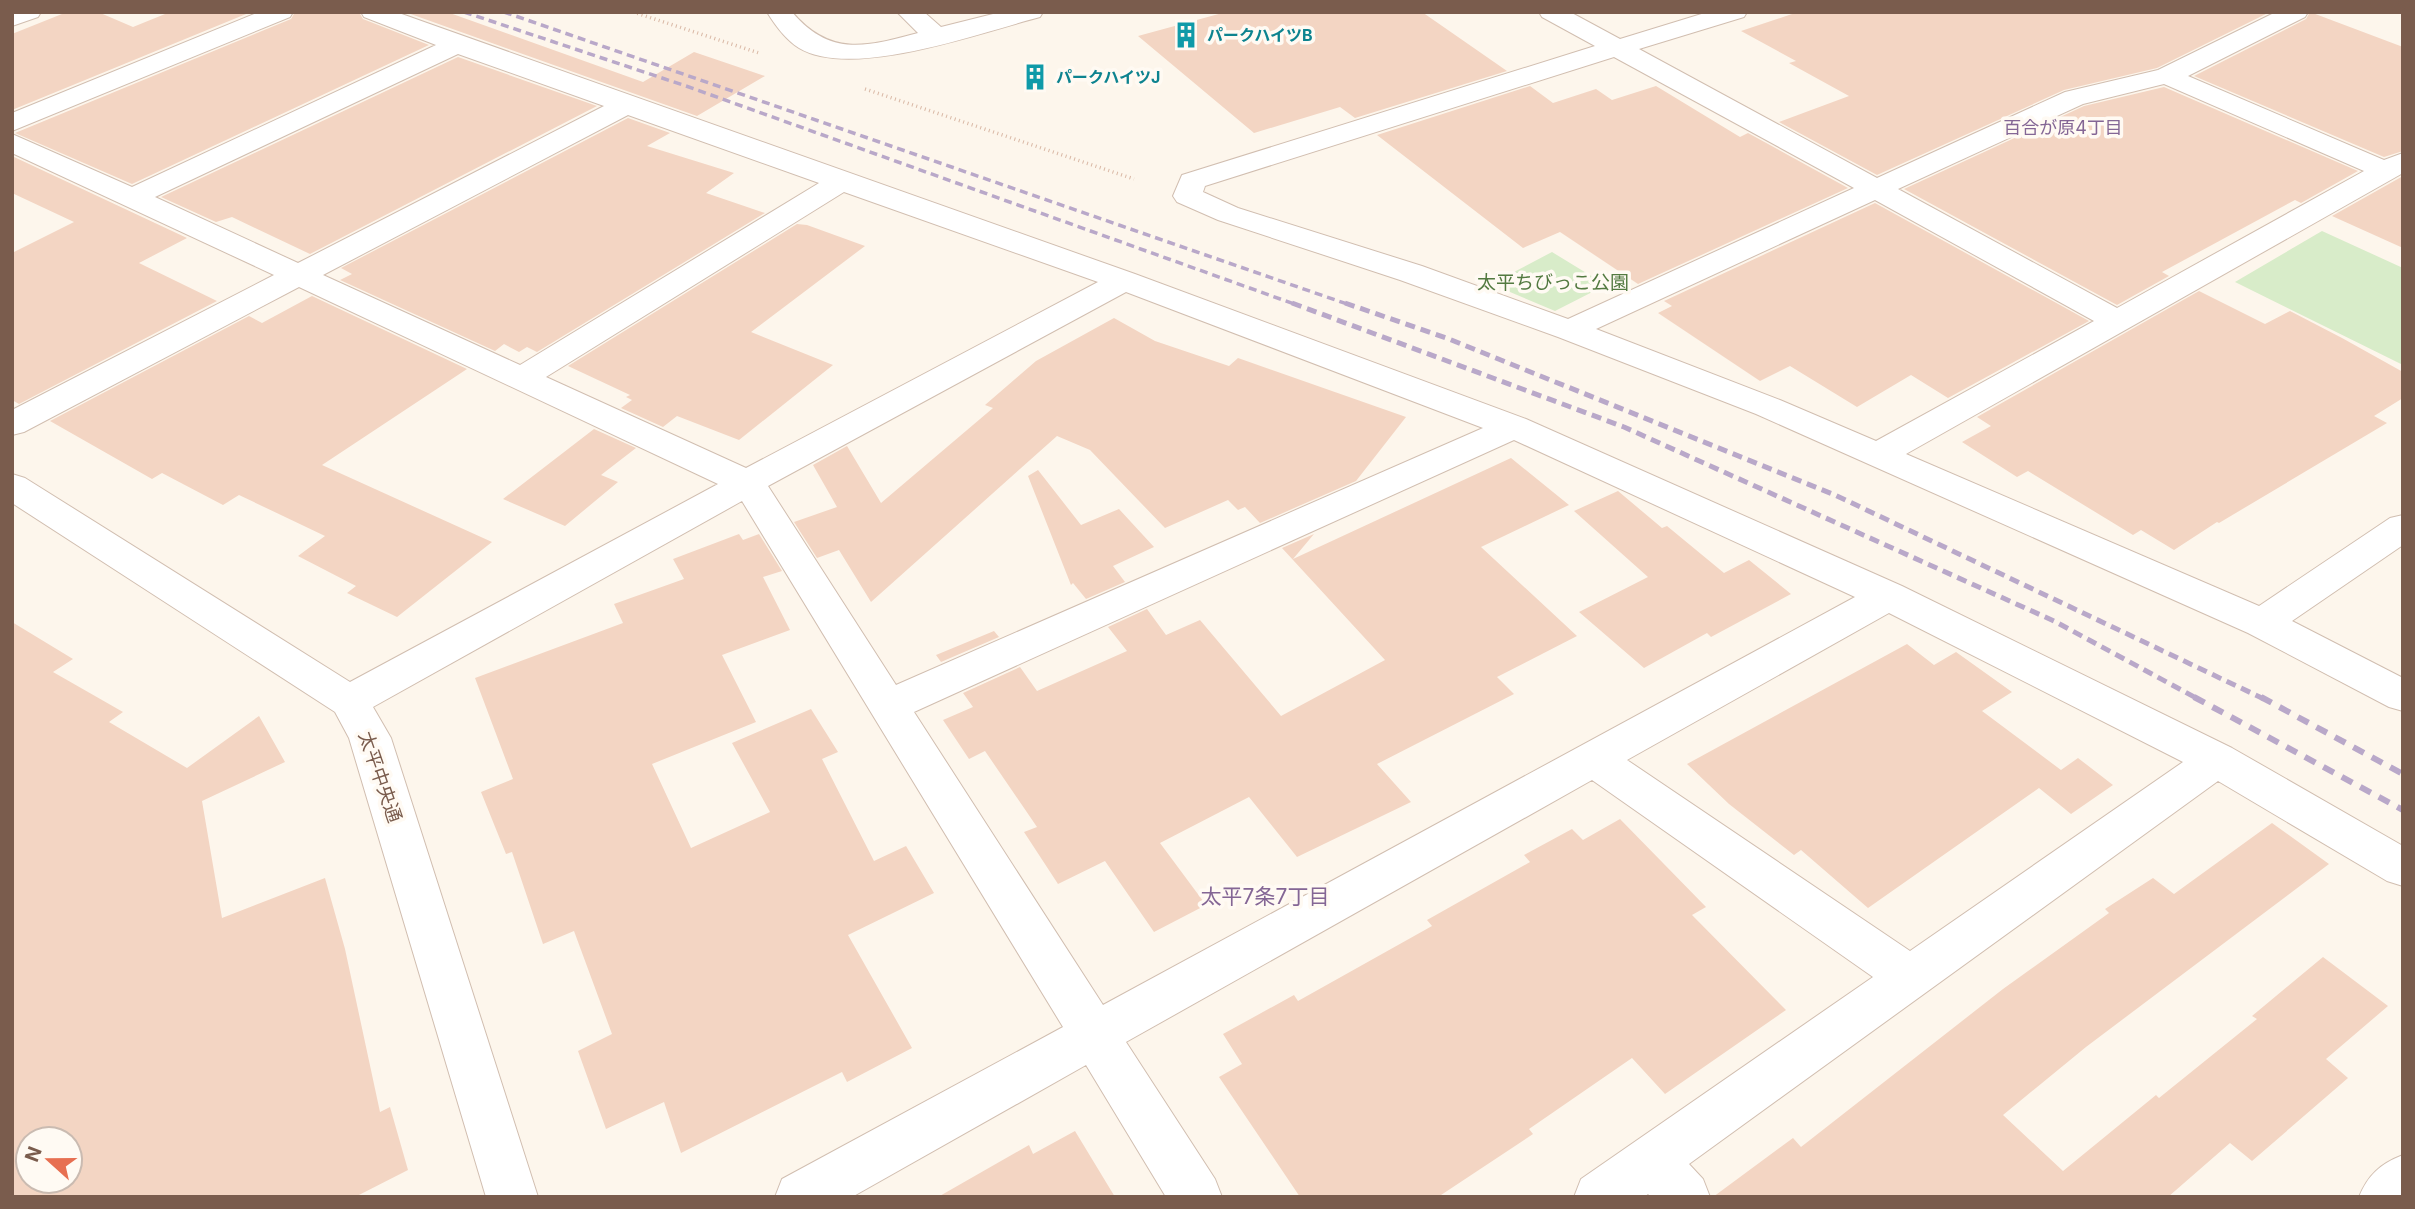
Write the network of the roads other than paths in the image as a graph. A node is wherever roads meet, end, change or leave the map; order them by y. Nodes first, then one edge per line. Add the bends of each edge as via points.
1 (29, 12) edge
2 (282, 12) edge
3 (373, 12) edge
4 (779, 12) edge
5 (909, 12) edge
6 (1031, 12) edge
7 (1551, 12) edge
8 (1735, 12) edge
9 (2297, 12) edge
10 (12, 19) edge
11 (936, 36) junction
12 (457, 45) junction
13 (1615, 47) junction
14 (2166, 76) junction
15 (626, 106) junction
16 (12, 123) edge
17 (12, 142) edge
18 (2394, 166) edge
19 (841, 181) junction
20 (1876, 188) junction
21 (133, 197) junction
22 (300, 276) junction
23 (1124, 281) junction
24 (2118, 321) junction
25 (1569, 330) junction
26 (520, 379) junction
27 (12, 424) edge
28 (1514, 427) junction
29 (1879, 454) junction
30 (749, 484) junction
31 (12, 486) edge
32 (2403, 527) edge
33 (1888, 596) junction
34 (2262, 623) junction
35 (2403, 696) edge
36 (349, 701) junction
37 (888, 706) junction
38 (1593, 759) junction
39 (2217, 760) junction
40 (2403, 868) edge
41 (1911, 977) junction
42 (1096, 1034) junction
43 (1668, 1178) edge
44 (2403, 1180) edge
45 (512, 1197) edge
46 (801, 1197) edge
47 (1196, 1197) edge
48 (1600, 1197) edge
49 (2385, 1197) edge

1 - 10 street
2 - 16 street
3 - 12 street
4 - 11 street via 811,44 848,52 901,46
5 - 11 street
6 - 11 street
7 - 13 street
8 - 13 street
9 - 14 street
12 - 15 street
12 - 21 street
13 - 20 street
13 - 25 street via 1192,181 1188,196 1227,214
14 - 18 street
14 - 20 street via 2074,98
15 - 19 street
15 - 22 street
17 - 21 street
18 - 24 street
19 - 23 street
19 - 26 street
20 - 24 street
20 - 25 street
21 - 22 street
22 - 26 street
22 - 27 street
23 - 28 street
23 - 30 street
24 - 29 street
25 - 29 street
26 - 30 street
28 - 33 street
28 - 37 street
29 - 34 street
30 - 36 street
30 - 37 street
31 - 36 street, 太平中央通
32 - 34 street
33 - 38 street
33 - 39 street
34 - 35 street
36 - 45 street, 太平中央通 via 370,738
37 - 42 street
38 - 41 street
38 - 42 street
39 - 40 street
39 - 41 street
41 - 43 street
42 - 46 street
42 - 47 street
43 - 48 street
44 - 49 street

